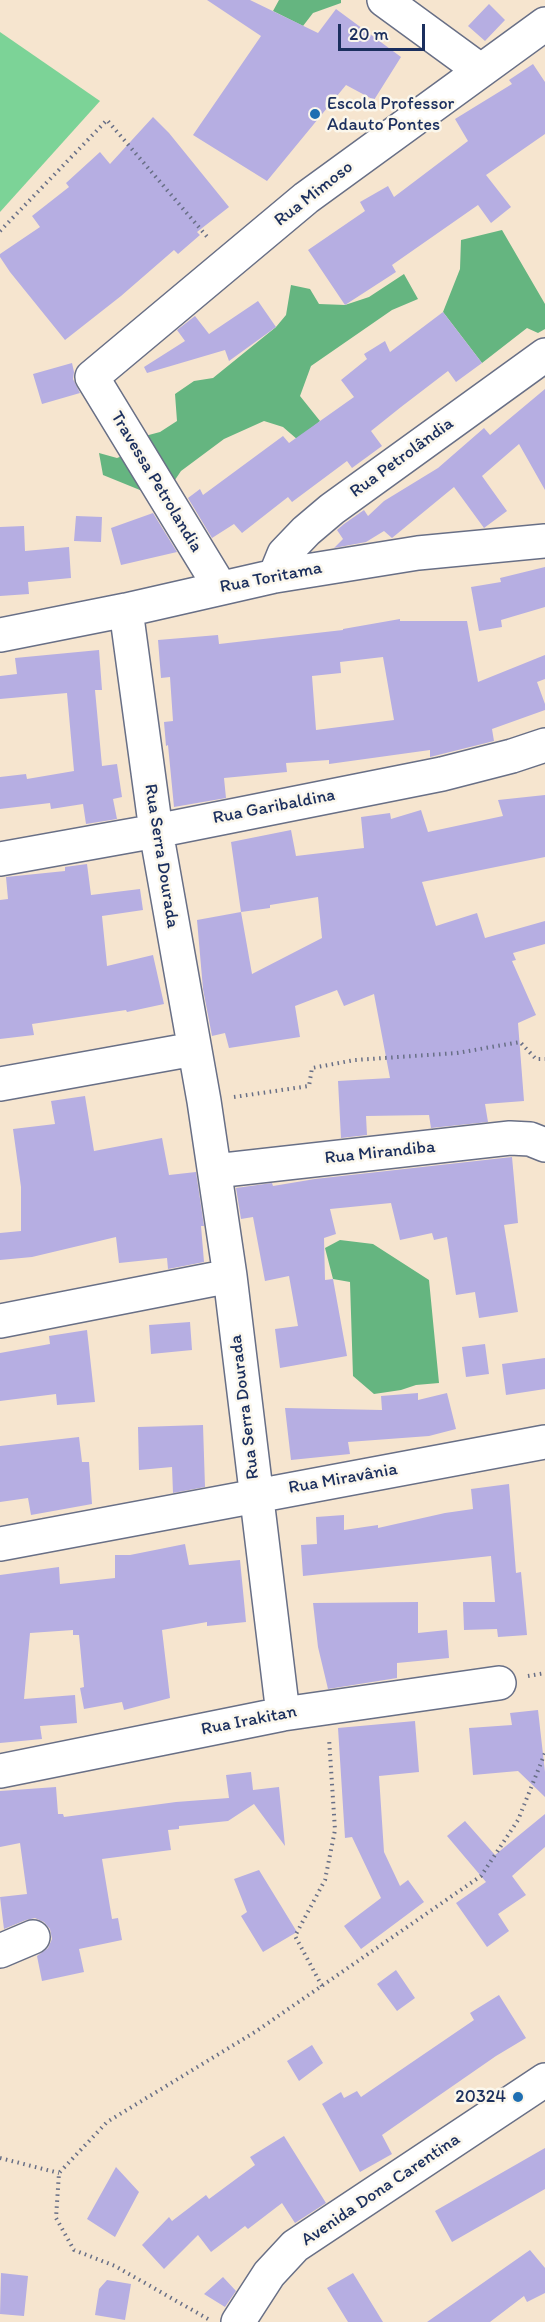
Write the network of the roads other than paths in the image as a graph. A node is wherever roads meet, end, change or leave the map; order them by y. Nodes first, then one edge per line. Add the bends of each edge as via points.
1 (395, 3) edge
2 (545, 24) edge
3 (480, 70) junction
4 (545, 354) edge
5 (92, 376) joint
6 (545, 541) edge
7 (275, 576) junction
8 (220, 587) junction
9 (126, 610) junction
10 (0, 635) edge
11 (545, 745) edge
12 (156, 831) junction
13 (0, 859) edge
14 (194, 1049) junction
15 (0, 1084) edge
16 (545, 1144) edge
17 (215, 1171) junction
18 (230, 1276) junction
19 (0, 1321) edge
20 (545, 1442) edge
21 (256, 1495) junction
22 (0, 1544) edge
23 (499, 1683) dead end
24 (283, 1714) junction
25 (0, 1771) edge
26 (33, 1937) dead end
27 (0, 1952) edge
28 (545, 2080) edge
29 (238, 2322) edge

1 - 3 street
2 - 3 street, Rua Mimoso
3 - 5 street, Rua Mimoso via 306,198
4 - 7 street, Rua Petrolândia via 332,508 284,554
5 - 8 street, Travessa Petrolandia
6 - 7 street, Rua Toritama via 418,553
7 - 8 street, Rua Toritama
8 - 9 street, Rua Toritama
9 - 10 street, Rua Toritama
9 - 12 street, Rua Serra Dourada
11 - 12 street, Rua Garibaldina via 442,774
12 - 13 street, Rua Garibaldina
12 - 14 street, Rua Serra Dourada
14 - 15 street
14 - 17 street, Rua Serra Dourada
16 - 17 street, Rua Mirandiba via 510,1138
17 - 18 street, Rua Serra Dourada
18 - 19 street
18 - 21 street, Rua Serra Dourada
20 - 21 street, Rua Miravânia
21 - 22 street, Rua Miravânia
21 - 24 street, Rua Serra Dourada
23 - 24 street, Rua Irakitan
24 - 25 street, Rua Irakitan
26 - 27 street
28 - 29 street, Avenida Dona Carentina via 295,2246 269,2274

